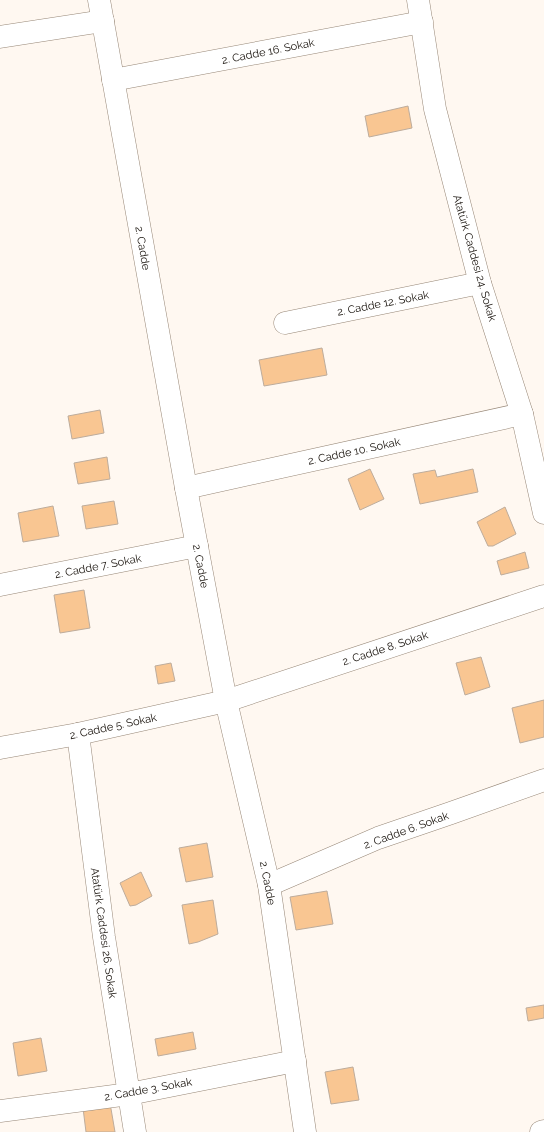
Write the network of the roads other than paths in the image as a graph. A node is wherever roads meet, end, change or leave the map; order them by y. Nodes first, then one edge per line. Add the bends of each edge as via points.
1 (99, 0) edge
2 (418, 0) edge
3 (103, 21) junction
4 (422, 22) junction
5 (0, 37) edge
6 (113, 80) junction
7 (480, 283) junction
8 (285, 323) dead end
9 (522, 414) junction
10 (539, 465) edge
11 (186, 488) junction
12 (544, 513) edge
13 (197, 546) junction
14 (0, 585) edge
15 (544, 596) edge
16 (226, 701) junction
17 (78, 734) junction
18 (0, 748) edge
19 (544, 780) edge
20 (269, 885) junction
21 (294, 1061) junction
22 (129, 1094) junction
23 (0, 1111) edge
24 (544, 1131) edge
25 (135, 1132) edge
26 (305, 1132) edge
27 (541, 1132) edge

1 - 3 street, 2. Cadde
2 - 4 street, Atatürk Caddesi 24. Sokak
3 - 5 street
3 - 6 street, 2. Cadde
4 - 6 street, 2. Cadde 16. Sokak
4 - 7 street, Atatürk Caddesi 24. Sokak via 435,109
6 - 11 street, 2. Cadde
7 - 8 street, 2. Cadde 12. Sokak
7 - 9 street, Atatürk Caddesi 24. Sokak
9 - 10 street, Atatürk Caddesi 24. Sokak
9 - 11 street, 2. Cadde 10. Sokak
10 - 12 street, Atatürk Caddesi 24. Sokak
11 - 13 street, 2. Cadde
13 - 14 street, 2. Cadde 7. Sokak
13 - 16 street, 2. Cadde
15 - 16 street, 2. Cadde 8. Sokak
16 - 17 street, 2. Cadde 5. Sokak
16 - 20 street, 2. Cadde
17 - 18 street, 2. Cadde 5. Sokak
17 - 22 street, Atatürk Caddesi 26. Sokak via 104,937
19 - 20 street, 2. Cadde 6. Sokak via 378,838
20 - 21 street, 2. Cadde
21 - 22 street, 2. Cadde 3. Sokak
21 - 26 street, 2. Cadde
22 - 23 street, 2. Cadde 3. Sokak
22 - 25 street, Atatürk Caddesi 26. Sokak
24 - 27 street

